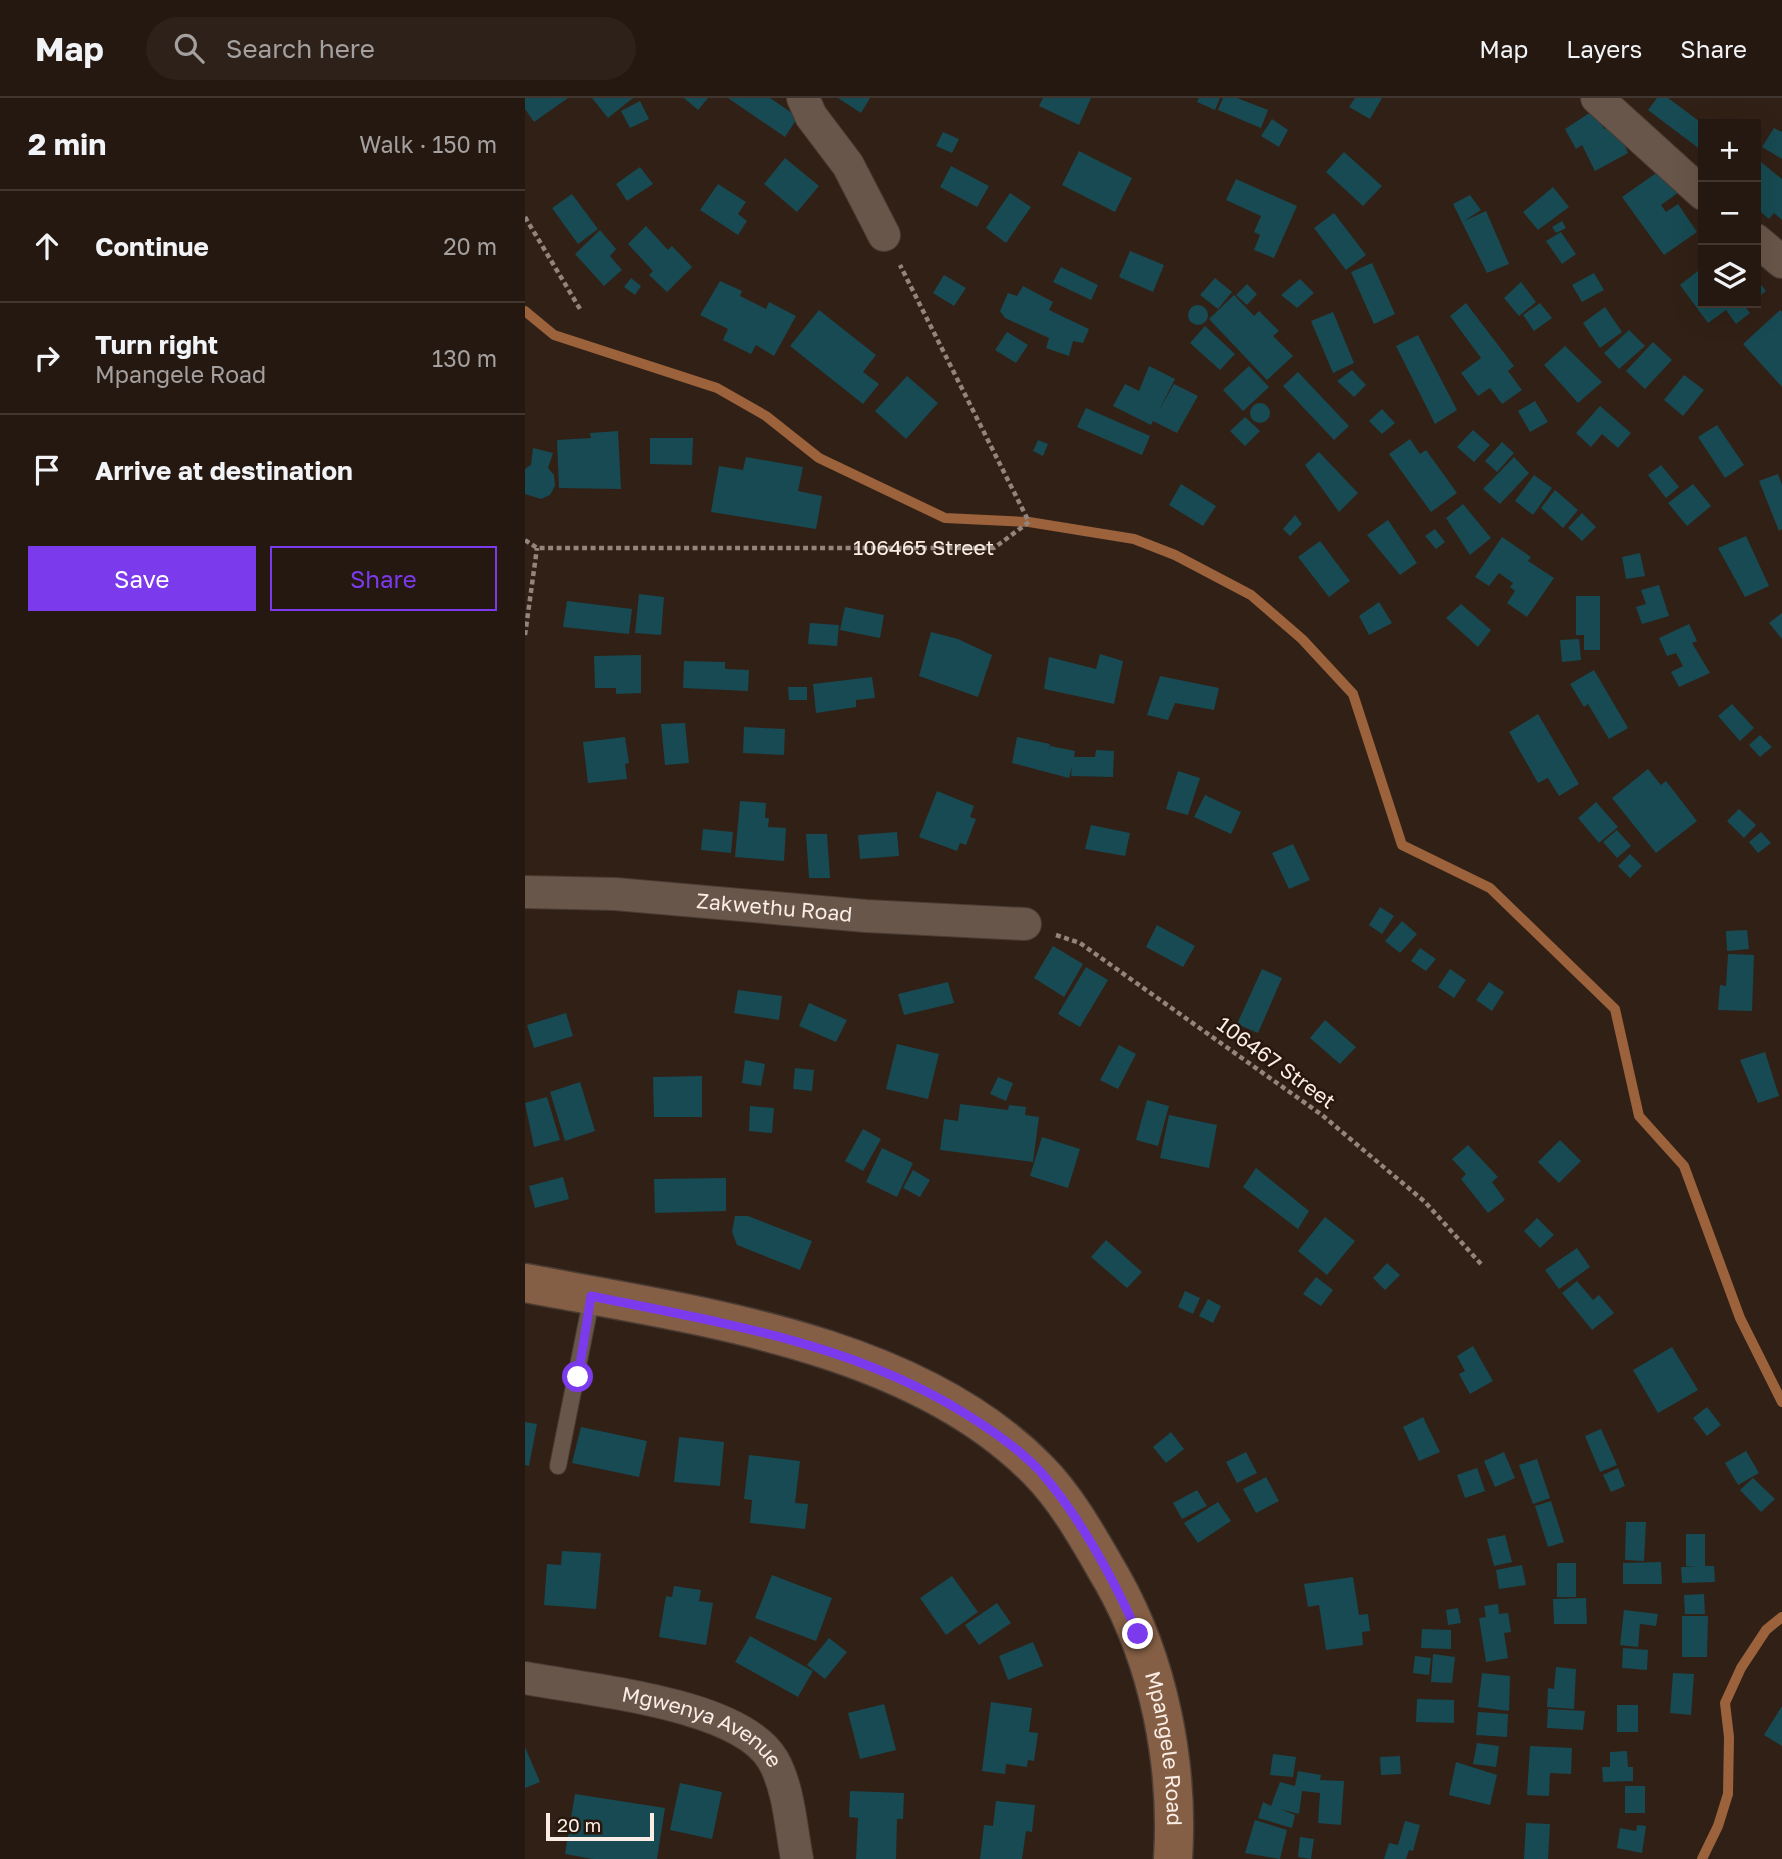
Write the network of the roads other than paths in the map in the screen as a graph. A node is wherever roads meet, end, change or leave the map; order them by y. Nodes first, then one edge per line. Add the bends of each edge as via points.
1 (803, 98) edge
2 (1597, 98) edge
3 (1698, 189) edge
4 (884, 235) road end
5 (1761, 244) edge
6 (1782, 262) edge
7 (525, 892) edge
8 (1025, 924) road end
9 (525, 1283) edge
10 (591, 1296) junction
11 (558, 1466) dead end
12 (525, 1678) edge
13 (797, 1859) edge
14 (1173, 1859) edge

1 - 4 street via 811,116 848,164
2 - 3 street
5 - 6 street
7 - 8 street, Zakwethu Road via 615,894 866,916
9 - 10 street, Mpangele Road
10 - 11 lane
10 - 14 street, Mpangele Road via 779,1335 888,1372 981,1424 1039,1471 1102,1563 1138,1634 1168,1748
12 - 13 street, Mgwenya Avenue via 659,1703 716,1717 746,1732 772,1759 779,1774

